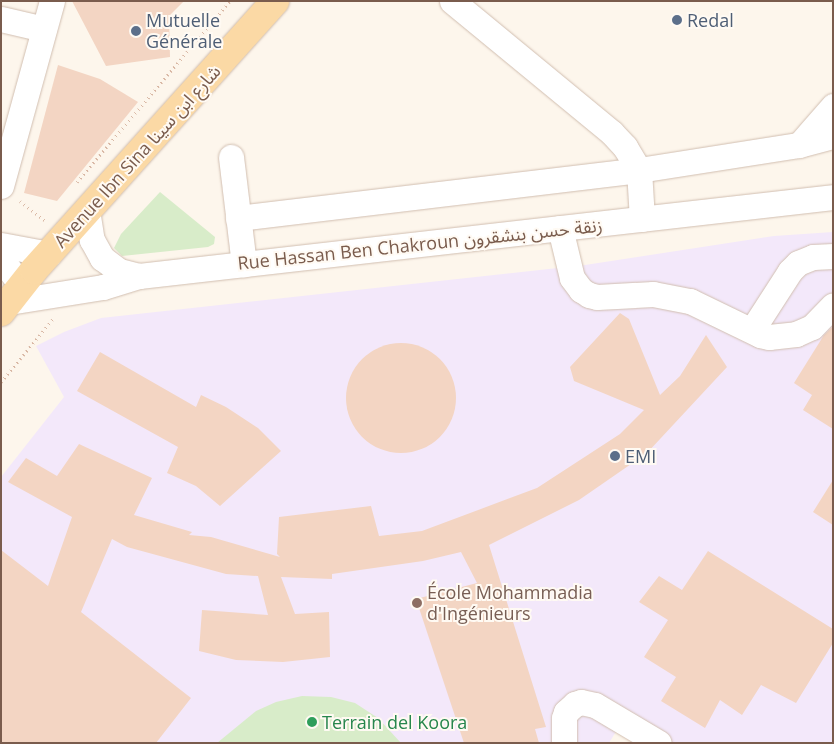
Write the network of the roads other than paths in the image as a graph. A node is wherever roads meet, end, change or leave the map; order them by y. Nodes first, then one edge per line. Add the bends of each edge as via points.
1 (52, 1) edge
2 (275, 1) edge
3 (452, 1) edge
4 (1, 19) edge
5 (44, 29) junction
6 (833, 106) edge
7 (833, 136) edge
8 (799, 145) junction
9 (231, 157) dead end
10 (639, 170) junction
11 (1, 186) edge
12 (833, 197) edge
13 (88, 210) junction
14 (238, 218) junction
15 (642, 219) junction
16 (560, 228) junction
17 (5, 251) edge
18 (49, 254) junction
19 (833, 256) edge
20 (244, 264) junction
21 (139, 276) junction
22 (11, 300) edge
23 (833, 305) edge
24 (752, 330) junction
25 (564, 743) edge
26 (659, 743) edge

1 - 5 street
2 - 13 main road, Avenue Ibn Sina شارع ابن سينا
3 - 10 street via 612,133
4 - 5 street
5 - 11 street
6 - 8 street
7 - 8 street
8 - 10 street
9 - 14 street
10 - 14 street
10 - 15 street
12 - 15 street, Rue Hassan Ben Chakroun زنقة حسن بنشقرون
13 - 18 main road, Avenue Ibn Sina شارع ابن سينا
13 - 21 street via 92,240 102,258 119,271
14 - 20 street
15 - 16 street, Rue Hassan Ben Chakroun زنقة حسن بنشقرون
16 - 20 street, Rue Hassan Ben Chakroun زنقة حسن بنشقرون
16 - 24 street via 572,278 589,295 653,294 690,301
17 - 18 street
17 - 22 street
18 - 22 main road, Avenue Ibn Sina شارع ابن سينا
19 - 24 street via 798,262
20 - 21 street, Rue Hassan Ben Chakroun زنقة حسن بنشقرون
21 - 22 street, Rue Hassan Ben Chakroun زنقة حسن بنشقرون via 103,287
23 - 24 street via 812,327 796,334 769,336
25 - 26 street via 566,712 582,702 595,705

